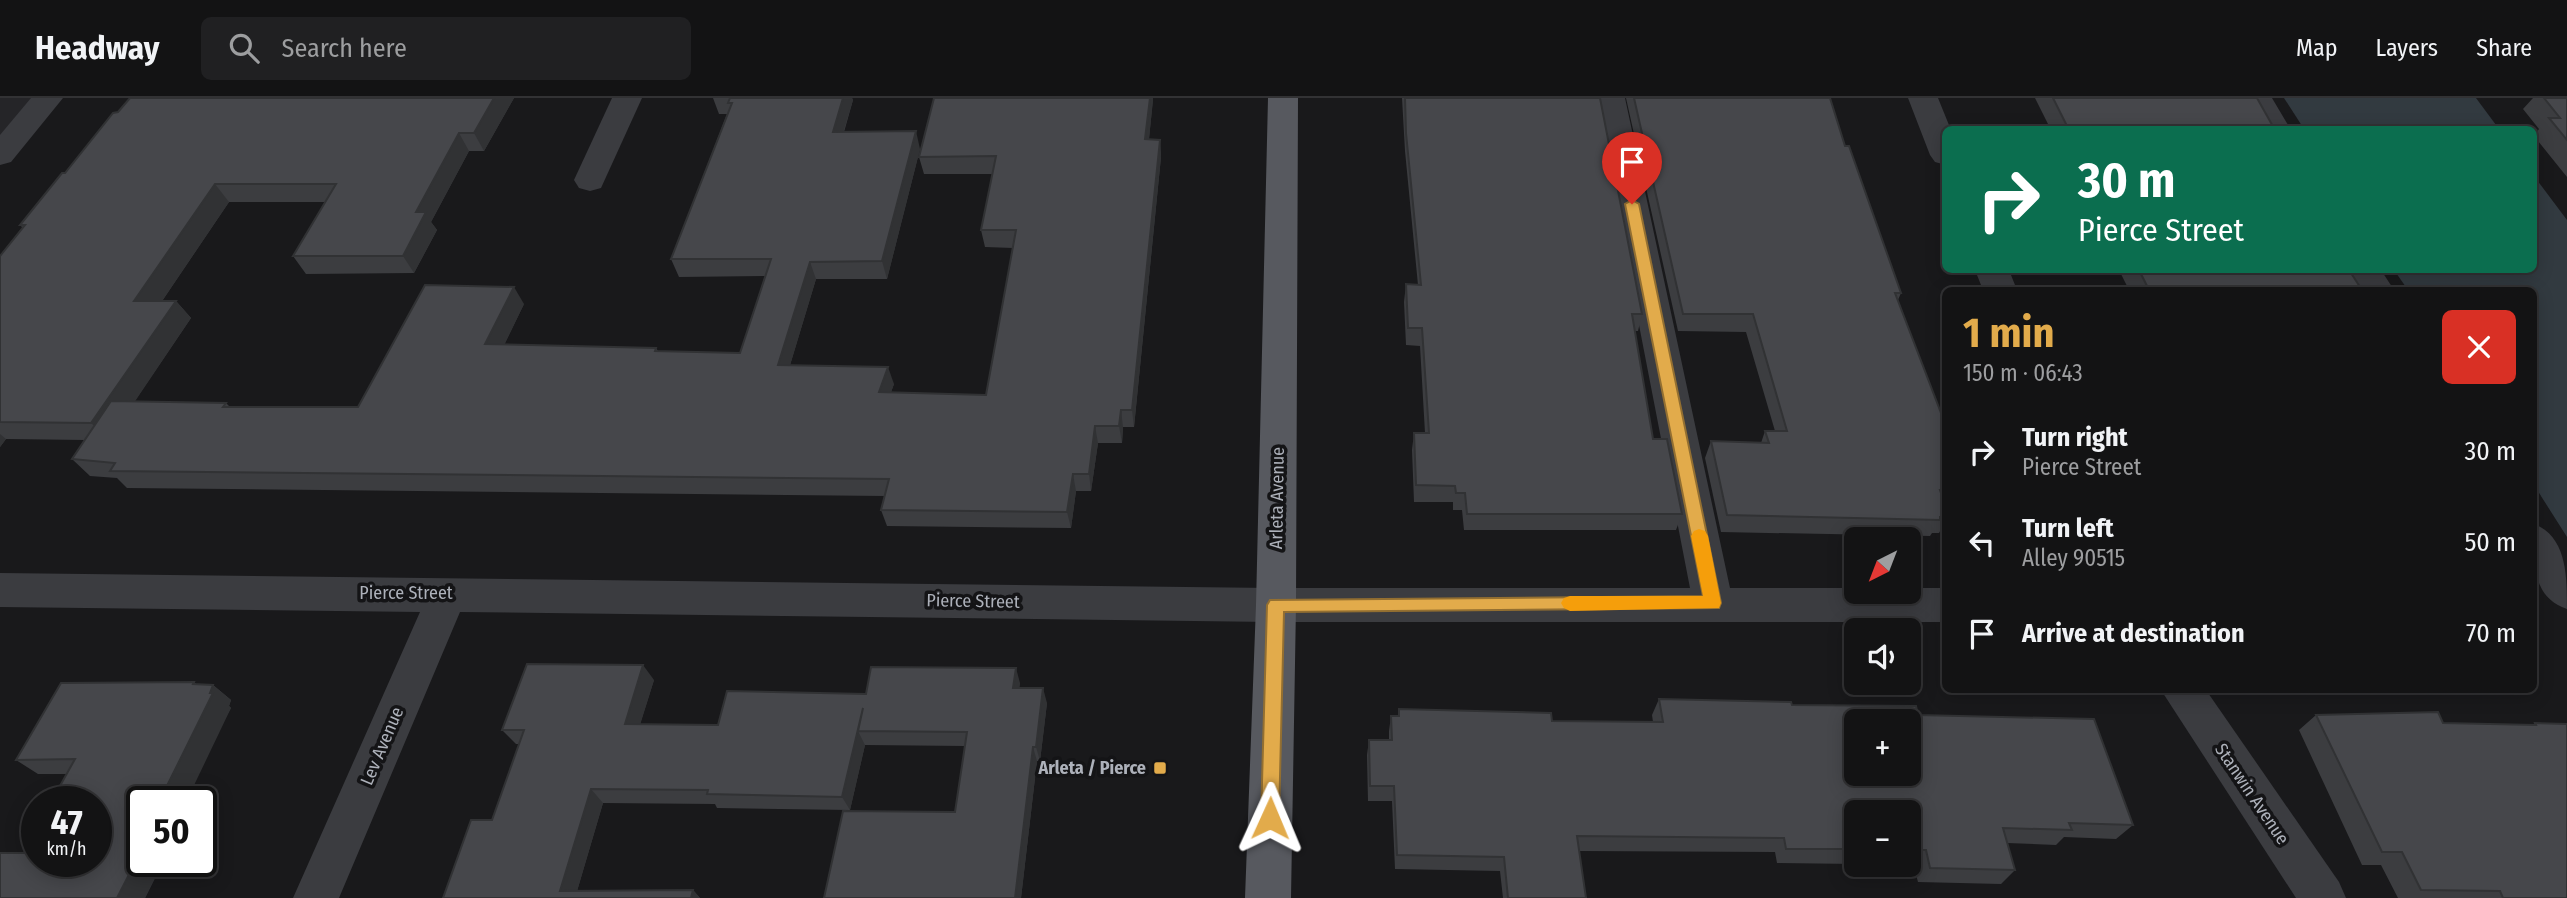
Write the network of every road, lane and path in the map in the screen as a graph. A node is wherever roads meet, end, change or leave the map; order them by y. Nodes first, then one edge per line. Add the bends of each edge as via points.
1 (48, 98) edge
2 (627, 98) edge
3 (1283, 98) edge
4 (1610, 98) edge
5 (1923, 98) edge
6 (2257, 98) edge
7 (2274, 126) edge
8 (1942, 145) edge
9 (0, 155) edge
10 (590, 180) dead end
11 (2537, 545) edge
12 (0, 590) edge
13 (2567, 592) edge
14 (447, 594) junction
15 (1713, 603) junction
16 (1942, 604) edge
17 (1276, 605) junction
18 (2184, 693) edge
19 (316, 898) edge
20 (1268, 898) edge
21 (2323, 898) edge

1 - 9 street
2 - 10 street
3 - 17 main road, Arleta Avenue
4 - 15 street
5 - 8 street
6 - 7 street
11 - 13 street
12 - 14 street, Pierce Street
14 - 17 street, Pierce Street
14 - 19 street, Lev Avenue
15 - 16 street, Pierce Street
15 - 17 street, Pierce Street
17 - 20 main road, Arleta Avenue
18 - 21 street, Stanwin Avenue

